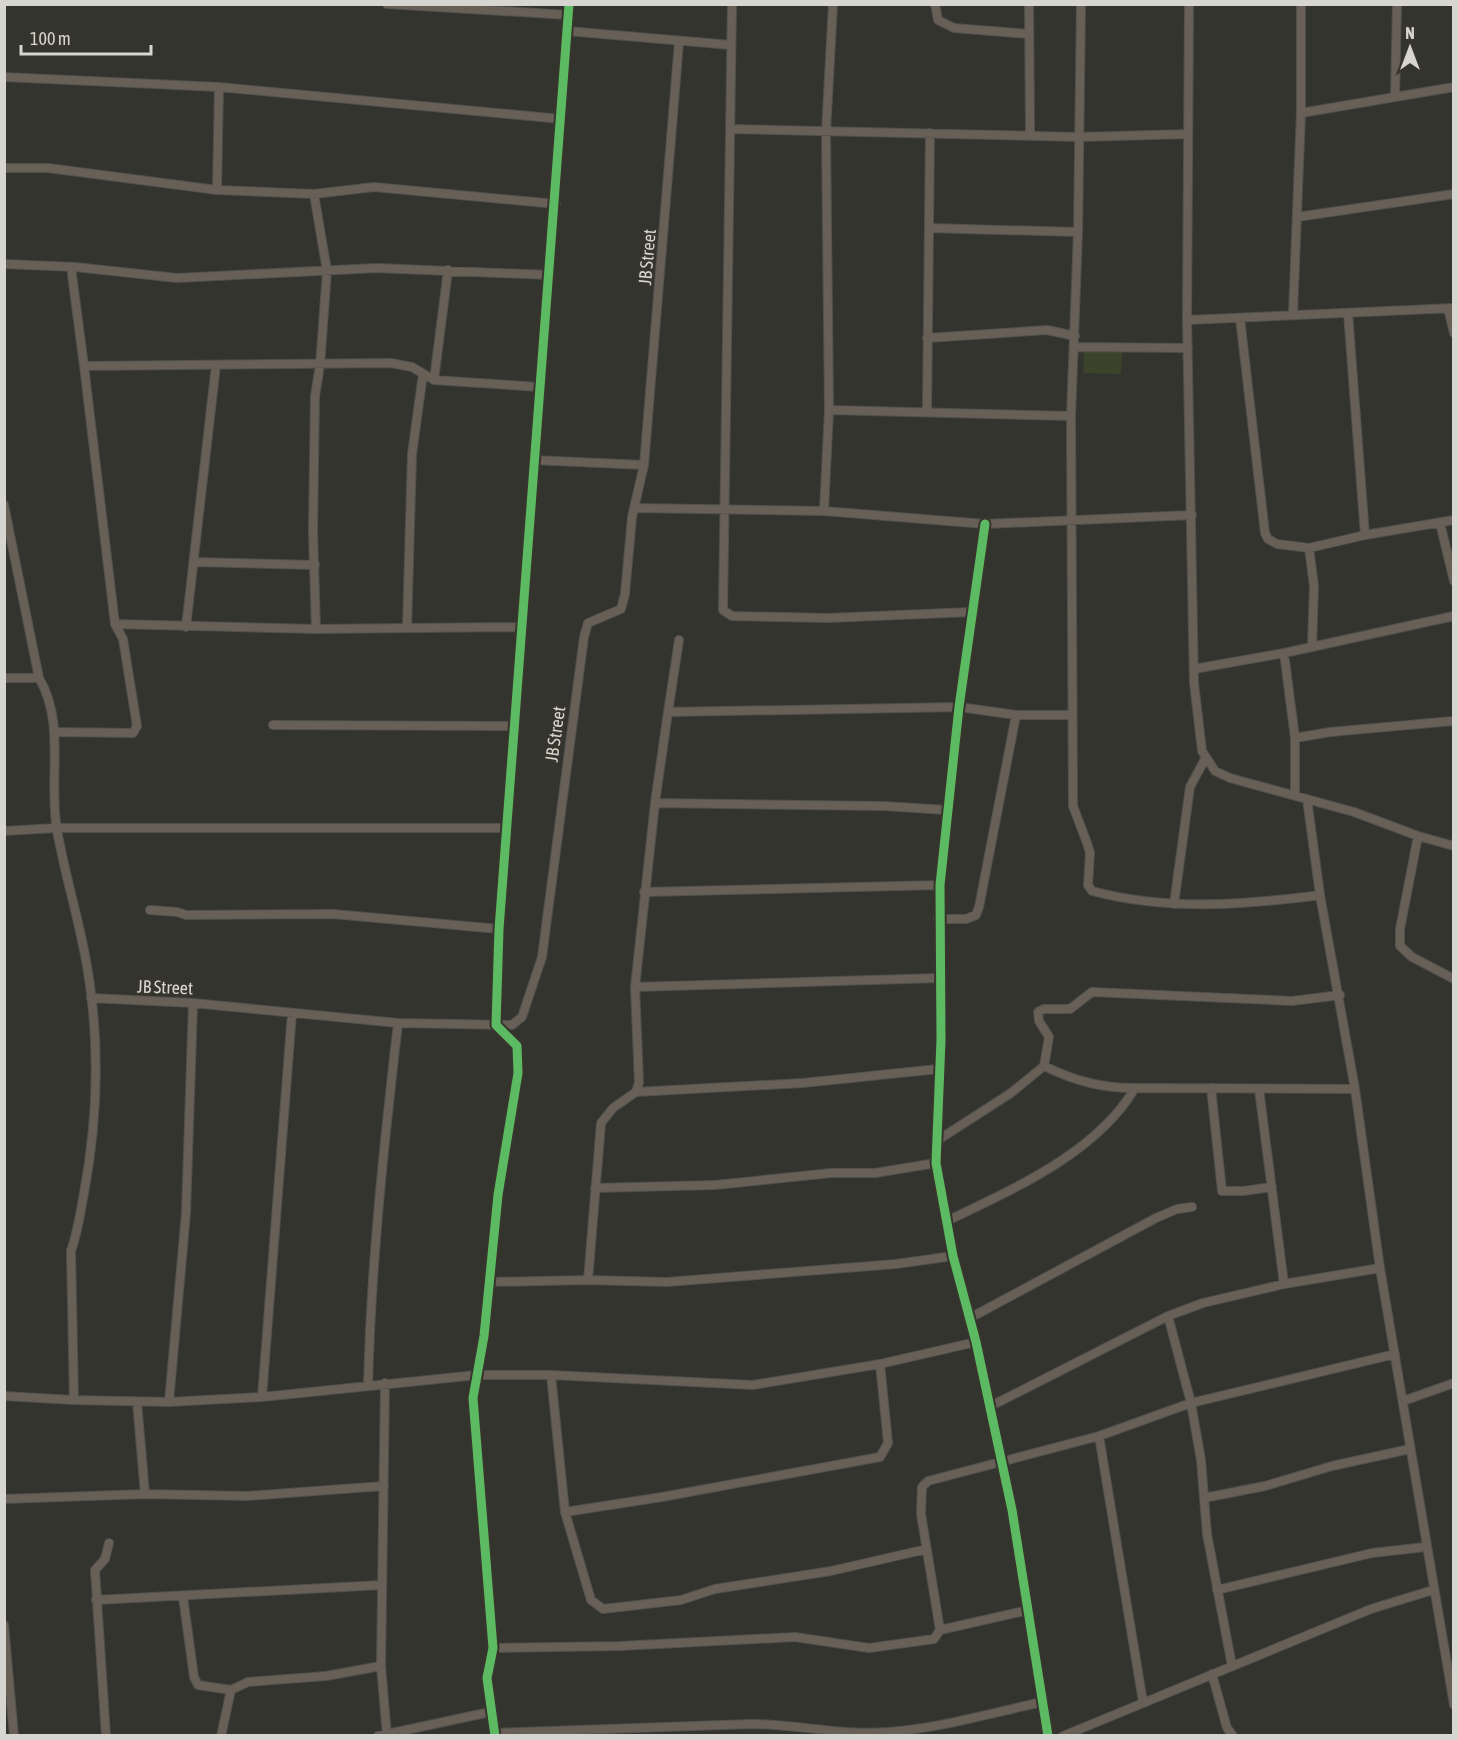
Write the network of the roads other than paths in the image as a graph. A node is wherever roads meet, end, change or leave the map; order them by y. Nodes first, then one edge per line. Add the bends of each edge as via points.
1 (387, 4) edge
2 (569, 4) edge
3 (732, 4) edge
4 (833, 4) edge
5 (935, 4) edge
6 (1029, 4) edge
7 (1081, 4) edge
8 (1189, 4) edge
9 (1301, 4) edge
10 (1396, 4) edge
11 (459, 7) edge
12 (569, 15) junction
13 (567, 31) junction
14 (1029, 34) junction
15 (679, 42) junction
16 (731, 45) junction
17 (4, 77) edge
18 (219, 87) junction
19 (1454, 87) edge
20 (1395, 96) junction
21 (1301, 112) junction
22 (561, 119) junction
23 (732, 129) junction
24 (826, 132) junction
25 (930, 133) junction
26 (1030, 134) junction
27 (1188, 134) junction
28 (1079, 137) junction
29 (4, 168) edge
30 (217, 190) junction
31 (314, 194) junction
32 (1454, 194) edge
33 (556, 204) junction
34 (1297, 217) junction
35 (929, 228) junction
36 (1078, 232) junction
37 (4, 264) edge
38 (71, 267) junction
39 (448, 270) junction
40 (327, 271) junction
41 (550, 275) junction
42 (1451, 308) edge
43 (1293, 313) junction
44 (1348, 313) junction
45 (1240, 318) junction
46 (1187, 320) junction
47 (1454, 333) edge
48 (1075, 336) junction
49 (927, 338) junction
50 (1075, 347) junction
51 (1188, 348) junction
52 (216, 365) junction
53 (320, 365) junction
54 (84, 366) junction
55 (423, 374) junction
56 (434, 380) junction
57 (539, 387) junction
58 (829, 410) junction
59 (927, 412) junction
60 (1071, 416) junction
61 (533, 460) junction
62 (644, 465) junction
63 (4, 505) edge
64 (635, 508) junction
65 (725, 508) junction
66 (824, 511) junction
67 (1192, 515) junction
68 (1454, 520) edge
69 (1071, 521) junction
70 (985, 524) junction
71 (1440, 524) junction
72 (1365, 535) junction
73 (1309, 548) junction
74 (4, 562) edge
75 (14, 562) junction
76 (194, 562) junction
77 (315, 565) junction
78 (1454, 581) edge
79 (971, 612) junction
80 (1454, 616) edge
81 (115, 624) junction
82 (186, 627) junction
83 (521, 627) junction
84 (406, 628) junction
85 (316, 629) junction
86 (679, 640) dead end
87 (1312, 646) junction
88 (1284, 653) junction
89 (1194, 669) junction
90 (4, 678) edge
91 (39, 678) junction
92 (959, 707) junction
93 (668, 711) junction
94 (1016, 715) junction
95 (1072, 715) junction
96 (1453, 721) edge
97 (273, 725) dead end
98 (513, 726) junction
99 (54, 732) junction
100 (1295, 738) junction
101 (1205, 759) junction
102 (1295, 795) junction
103 (1306, 799) junction
104 (655, 802) junction
105 (948, 810) junction
106 (56, 828) junction
107 (507, 828) junction
108 (4, 831) edge
109 (1418, 836) junction
110 (1454, 846) edge
111 (940, 885) junction
112 (644, 892) junction
113 (1320, 895) junction
114 (1174, 904) junction
115 (150, 910) dead end
116 (938, 919) junction
117 (499, 928) junction
118 (939, 978) junction
119 (1454, 979) edge
120 (635, 987) junction
121 (1340, 995) junction
122 (91, 998) junction
123 (193, 1003) junction
124 (292, 1013) junction
125 (398, 1023) junction
126 (496, 1025) junction
127 (1044, 1066) junction
128 (938, 1069) junction
129 (1135, 1088) junction
130 (1211, 1088) junction
131 (1259, 1089) junction
132 (1355, 1089) junction
133 (636, 1092) junction
134 (938, 1140) junction
135 (936, 1163) junction
136 (1272, 1187) junction
137 (595, 1188) junction
138 (1192, 1207) dead end
139 (945, 1222) junction
140 (952, 1256) junction
141 (1380, 1268) junction
142 (588, 1280) junction
143 (490, 1282) junction
144 (1284, 1284) junction
145 (1168, 1316) junction
146 (968, 1319) junction
147 (976, 1342) junction
148 (1395, 1354) junction
149 (880, 1364) junction
150 (477, 1375) junction
151 (551, 1375) junction
152 (385, 1383) junction
153 (1454, 1383) edge
154 (368, 1386) junction
155 (4, 1396) edge
156 (262, 1397) junction
157 (74, 1400) junction
158 (1402, 1401) junction
159 (137, 1402) junction
160 (169, 1402) junction
161 (1191, 1403) junction
162 (989, 1407) junction
163 (1099, 1436) junction
164 (1410, 1449) junction
165 (1003, 1462) junction
166 (384, 1486) junction
167 (145, 1494) junction
168 (1204, 1498) junction
169 (4, 1499) edge
170 (565, 1512) junction
171 (109, 1543) dead end
172 (1425, 1547) junction
173 (927, 1549) junction
174 (382, 1585) junction
175 (1217, 1590) junction
176 (1433, 1590) junction
177 (183, 1597) junction
178 (96, 1600) junction
179 (1029, 1610) junction
180 (4, 1625) edge
181 (940, 1630) junction
182 (494, 1648) junction
183 (381, 1666) junction
184 (1232, 1666) junction
185 (1212, 1674) junction
186 (1451, 1676) edge
187 (231, 1690) junction
188 (1042, 1702) junction
189 (1143, 1702) junction
190 (1454, 1705) edge
191 (490, 1712) junction
192 (387, 1734) edge
193 (495, 1734) edge
194 (14, 1736) edge
195 (106, 1736) edge
196 (221, 1736) edge
197 (378, 1736) edge
198 (1048, 1736) edge
199 (1063, 1736) edge
200 (1233, 1736) edge

1 - 11 street
2 - 12 street
3 - 16 street
4 - 24 street
5 - 14 street via 938,20 954,28
6 - 14 street
7 - 28 street
8 - 27 street
9 - 21 street
10 - 20 street
11 - 12 street
12 - 13 street
13 - 15 street
13 - 22 street
14 - 26 street
15 - 16 street
15 - 62 street, JB Street
16 - 23 street
17 - 18 street
18 - 22 street
18 - 30 street
19 - 20 street
20 - 21 street
21 - 34 street
22 - 33 street
23 - 24 street
23 - 65 street
24 - 25 street
24 - 58 street
25 - 26 street
25 - 35 street
26 - 28 street
27 - 28 street
27 - 46 street
28 - 36 street
29 - 30 street via 48,168
30 - 31 street
31 - 33 street via 374,187
31 - 40 street
32 - 34 street
33 - 41 street
34 - 43 street
35 - 36 street
35 - 49 street
36 - 48 street
37 - 38 street
38 - 40 street via 177,278
38 - 54 street
39 - 40 street
39 - 41 street
39 - 56 street
40 - 53 street
41 - 57 street
42 - 44 street
42 - 47 street
43 - 44 street
43 - 45 street via 1272,318
44 - 72 street
45 - 46 street
45 - 73 street via 1265,533 1277,544
46 - 51 street
48 - 49 street via 1047,330
48 - 50 street
49 - 59 street
50 - 51 street
50 - 60 street
51 - 67 street
52 - 53 street
52 - 54 street
52 - 76 street
53 - 55 street via 391,363 412,367
53 - 77 street via 315,396
54 - 81 street
55 - 56 street
55 - 84 street via 412,454
56 - 57 street
57 - 61 street
58 - 59 street
58 - 66 street
59 - 60 street
60 - 69 street
61 - 62 street
61 - 83 street
62 - 64 street, JB Street
63 - 75 street
64 - 65 street
64 - 126 street, JB Street via 621,609 588,623 584,637 542,957 522,1017 512,1025
65 - 66 street
65 - 79 street via 723,610 732,616 828,618
66 - 70 street
67 - 69 street
67 - 89 street
68 - 71 street
69 - 70 street
69 - 95 street
70 - 79 street
71 - 72 street
71 - 78 street
72 - 73 street
73 - 87 street via 1314,586
74 - 75 street
75 - 91 street
76 - 77 street
76 - 82 street
77 - 85 street
79 - 92 street
80 - 87 street
81 - 82 street
81 - 99 street via 123,639 137,726 133,734
82 - 85 street
83 - 84 street
83 - 98 street
84 - 85 street
86 - 93 street
87 - 88 street
88 - 89 street
88 - 100 street
89 - 101 street via 1199,739
90 - 91 street
91 - 99 street via 48,693
92 - 93 street
92 - 94 street
92 - 105 street
93 - 104 street
94 - 95 street
94 - 116 street via 976,915
95 - 114 street via 1072,806 1090,853 1089,888 1139,902
96 - 100 street
97 - 98 street
98 - 107 street
99 - 106 street
100 - 102 street
101 - 102 street via 1215,771 1230,778
101 - 114 street via 1190,787
102 - 103 street
103 - 109 street
103 - 113 street
104 - 105 street
104 - 112 street
105 - 111 street
106 - 107 street
106 - 108 street
106 - 122 street
107 - 117 street
109 - 110 street
109 - 119 street via 1400,929 1401,946
111 - 112 street
111 - 116 street
112 - 120 street
113 - 114 street via 1254,904
113 - 121 street
115 - 117 street via 186,915 333,914
116 - 118 street
117 - 126 street
118 - 120 street
118 - 128 street
120 - 133 street via 639,1082
121 - 127 street via 1292,1001 1092,992 1070,1010 1038,1012 1049,1037
121 - 132 street
122 - 123 street, JB Street
122 - 157 street via 97,1082 93,1149 80,1228 71,1251
123 - 124 street, JB Street
123 - 160 street via 186,1213
124 - 125 street, JB Street
124 - 156 street
125 - 126 street, JB Street
125 - 154 street via 377,1218
126 - 143 street via 517,1046 518,1073 499,1187
127 - 129 street via 1091,1085
127 - 134 street via 1011,1093
128 - 133 street via 803,1083
128 - 134 street
129 - 130 street
129 - 139 street via 1107,1124 1048,1169
130 - 131 street
130 - 136 street via 1222,1191
131 - 132 street
131 - 136 street
132 - 141 street
133 - 137 street via 613,1108 601,1124
134 - 135 street
135 - 137 street via 875,1173 831,1173 715,1185
135 - 139 street
136 - 144 street
137 - 142 street
138 - 146 street via 1156,1218
139 - 140 street
140 - 142 street via 667,1282
140 - 146 street
141 - 144 street
141 - 148 street
142 - 143 street
143 - 150 street
144 - 145 street via 1203,1303
145 - 161 street
145 - 162 street
146 - 147 street
147 - 149 street
147 - 162 street
148 - 158 street
148 - 161 street
149 - 151 street via 753,1385
149 - 170 street via 888,1443 880,1457
150 - 151 street
150 - 152 street
150 - 182 street via 474,1426
151 - 170 street
152 - 154 street
152 - 166 street
153 - 158 street
154 - 156 street
155 - 157 street
156 - 160 street
157 - 159 street
158 - 164 street
159 - 160 street
159 - 167 street
161 - 163 street
161 - 168 street
162 - 165 street
163 - 165 street
163 - 189 street
164 - 168 street
164 - 172 street
165 - 173 street via 956,1472 928,1481 922,1487 921,1514
165 - 179 street
166 - 167 street via 247,1496
166 - 174 street
167 - 169 street
168 - 175 street
170 - 173 street via 591,1600 603,1609 681,1600 715,1589 831,1571
171 - 178 street via 105,1558 95,1570
172 - 175 street via 1372,1553
172 - 176 street
173 - 181 street
174 - 177 street
174 - 183 street
175 - 184 street
176 - 184 street via 1371,1609
176 - 186 street
177 - 178 street
177 - 187 street via 198,1685
178 - 195 street
179 - 181 street
179 - 188 street
180 - 194 street
181 - 182 street via 934,1639 868,1648 795,1637
182 - 191 street via 487,1678
183 - 187 street via 326,1676 248,1682
183 - 192 street
184 - 185 street
185 - 189 street
185 - 200 street via 1227,1728
186 - 190 street
187 - 196 street
188 - 193 street via 887,1733 751,1724
188 - 198 street
189 - 199 street
191 - 192 street
191 - 193 street
192 - 197 street

